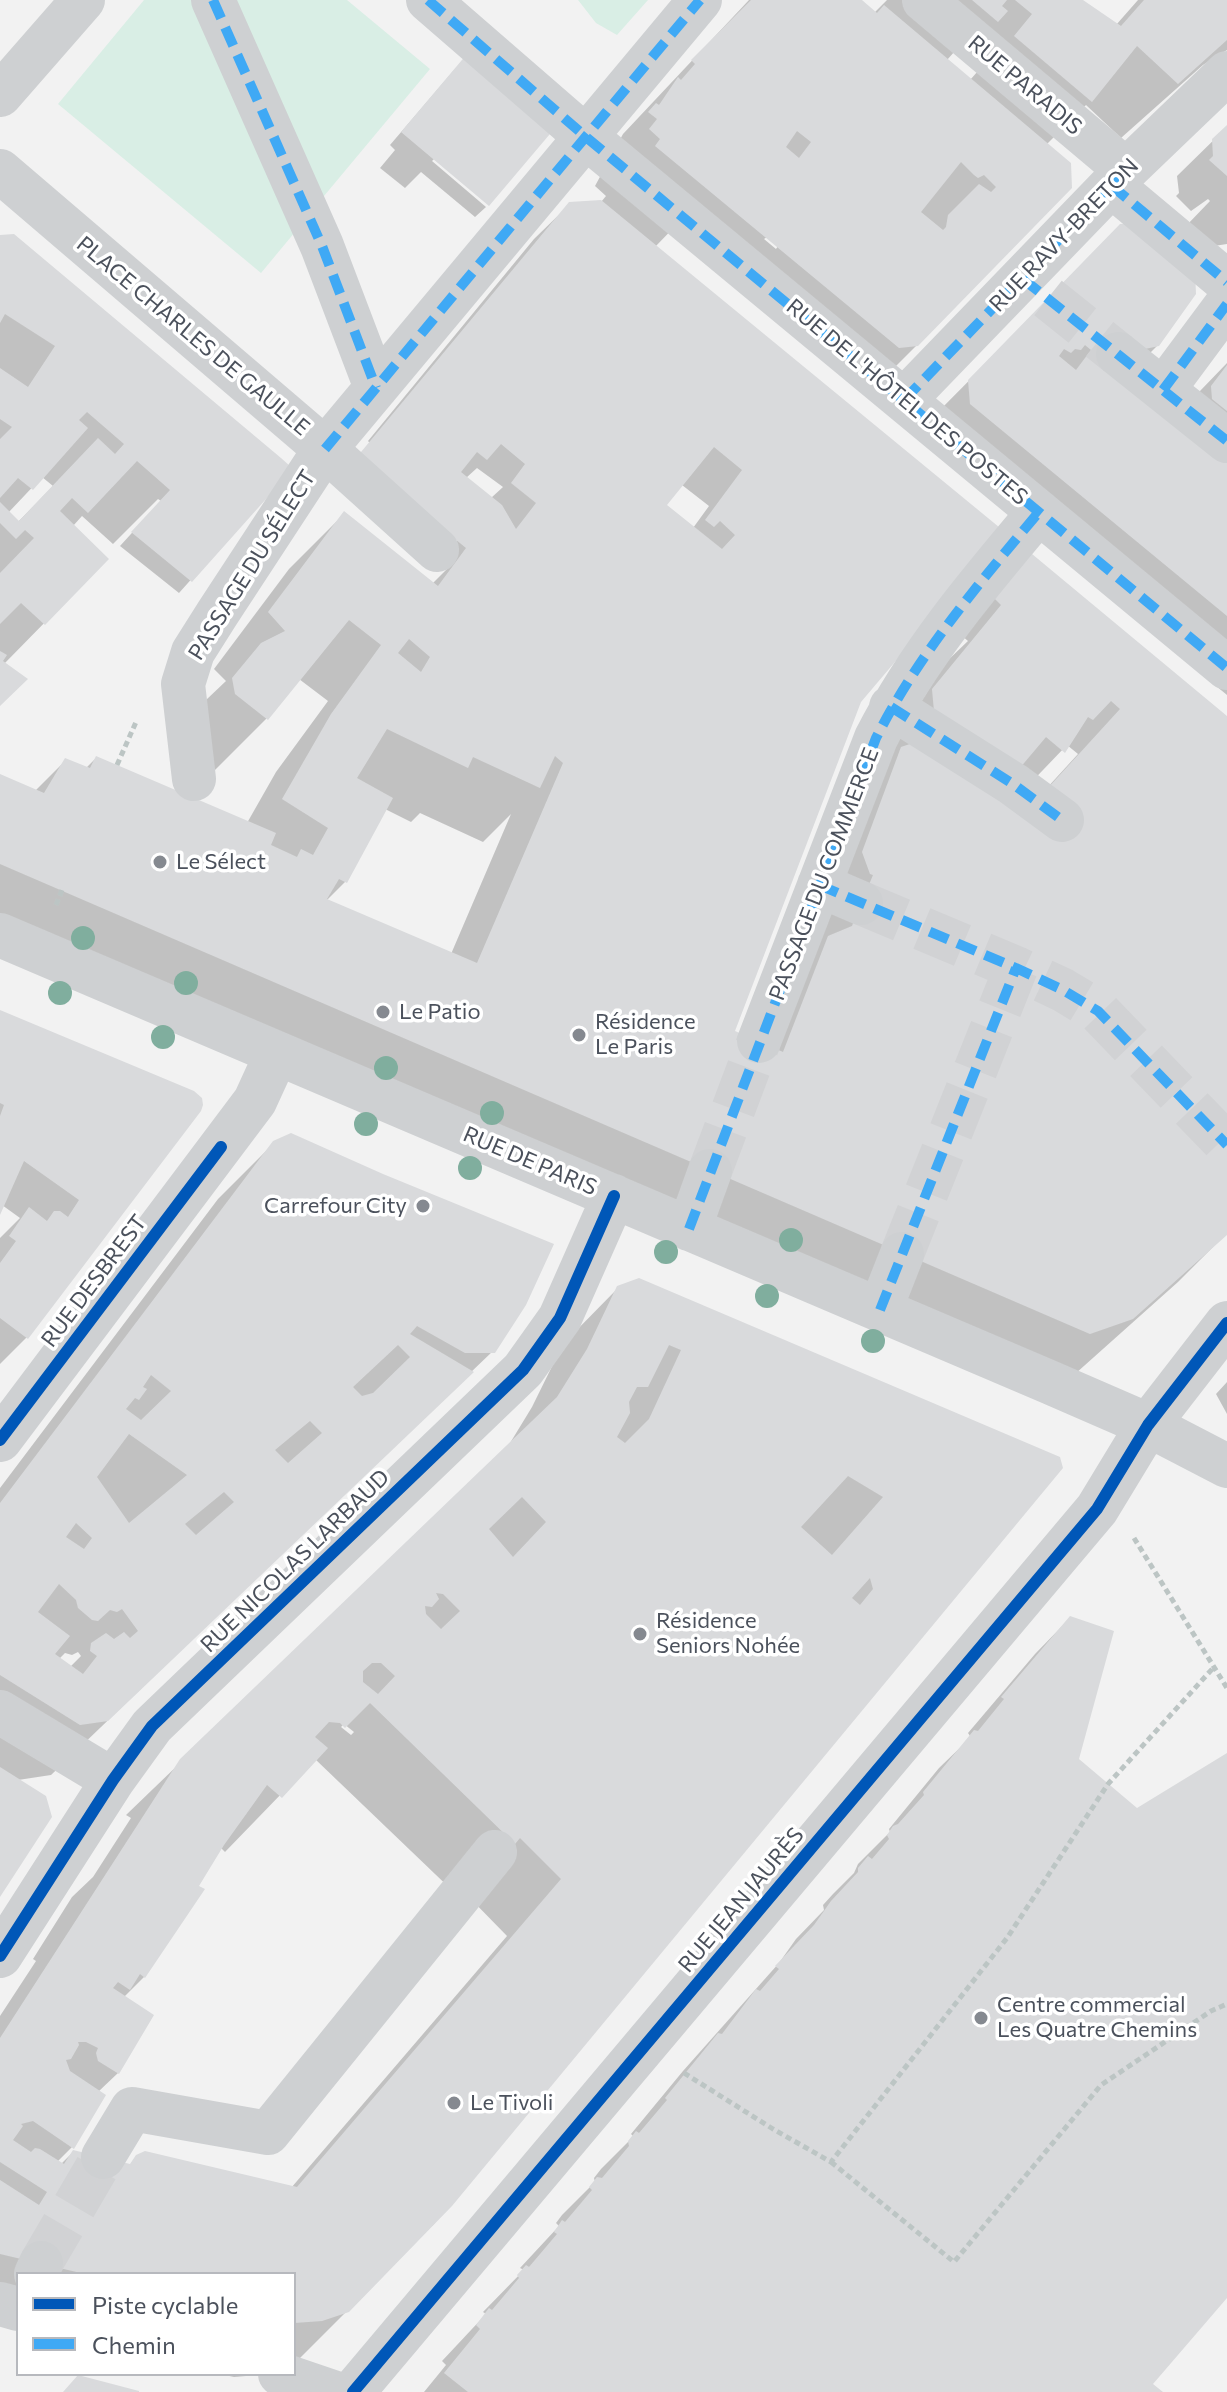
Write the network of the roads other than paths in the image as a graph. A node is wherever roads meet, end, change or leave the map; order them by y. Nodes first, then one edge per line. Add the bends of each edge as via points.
1 (83, 0) edge
2 (213, 0) edge
3 (428, 0) edge
4 (700, 0) edge
5 (924, 0) edge
6 (1227, 73) edge
7 (0, 95) edge
8 (586, 137) junction
9 (0, 171) edge
10 (1118, 177) junction
11 (1227, 282) edge
12 (1227, 304) edge
13 (1118, 354) tunnel mouth
14 (376, 388) junction
15 (1163, 390) junction
16 (904, 400) junction
17 (1227, 441) edge
18 (325, 449) junction
19 (1039, 512) junction
20 (437, 550) dead end
21 (1227, 668) edge
22 (891, 707) junction
23 (194, 779) dead end
24 (1062, 820) dead end
25 (819, 885) junction
26 (861, 903) tunnel mouth
27 (0, 935) edge
28 (759, 1041) tunnel mouth
29 (277, 1053) junction
30 (710, 1171) tunnel mouth
31 (614, 1196) junction
32 (689, 1229) junction
33 (902, 1254) tunnel mouth
34 (880, 1310) junction
35 (1227, 1323) edge
36 (1148, 1425) junction
37 (0, 1440) edge
38 (1227, 1466) edge
39 (0, 1712) edge
40 (113, 1780) junction
41 (495, 1852) dead end
42 (0, 1956) edge
43 (103, 2157) tunnel mouth
44 (286, 2376) edge
45 (333, 2392) edge
46 (353, 2392) edge

1 - 7 street
2 - 14 street via 322,246
3 - 8 street
4 - 8 street, PLACE CHARLES DE GAULLE
5 - 10 street, RUE PARADIS
6 - 10 street, RUE RAVY-BRETON
8 - 14 street, PLACE CHARLES DE GAULLE
8 - 16 street, RUE DE L'HÔTEL DES POSTES
9 - 18 street, PLACE CHARLES DE GAULLE
10 - 11 street, RUE PARADIS
10 - 16 street, RUE RAVY-BRETON via 1036,288
12 - 15 street
13 - 15 street
14 - 18 street, PLACE CHARLES DE GAULLE
15 - 17 street
16 - 19 street, RUE DE L'HÔTEL DES POSTES
18 - 20 street
18 - 23 street, PASSAGE DU SÉLECT via 193,652 183,684
19 - 21 street, RUE DE L'HÔTEL DES POSTES
19 - 22 street, PASSAGE DU COMMERCE via 975,588
22 - 24 street
22 - 25 street, PASSAGE DU COMMERCE
25 - 26 street
25 - 28 street, PASSAGE DU COMMERCE
27 - 29 street, RUE DE PARIS
29 - 31 street, RUE DE PARIS
29 - 37 street, RUE DESBREST via 255,1101
30 - 32 street
31 - 32 street, RUE DE PARIS
31 - 40 street, RUE NICOLAS LARBAUD via 560,1318 523,1370 152,1726
32 - 34 street, RUE DE PARIS
33 - 34 street
34 - 36 street, RUE DE PARIS
35 - 36 street, RUE JEAN JAURÈS
36 - 38 street, RUE DE PARIS
36 - 46 street, RUE JEAN JAURÈS via 1097,1509
39 - 40 street
40 - 42 street, RUE NICOLAS LARBAUD
41 - 43 street via 268,2133 132,2109
44 - 45 street

